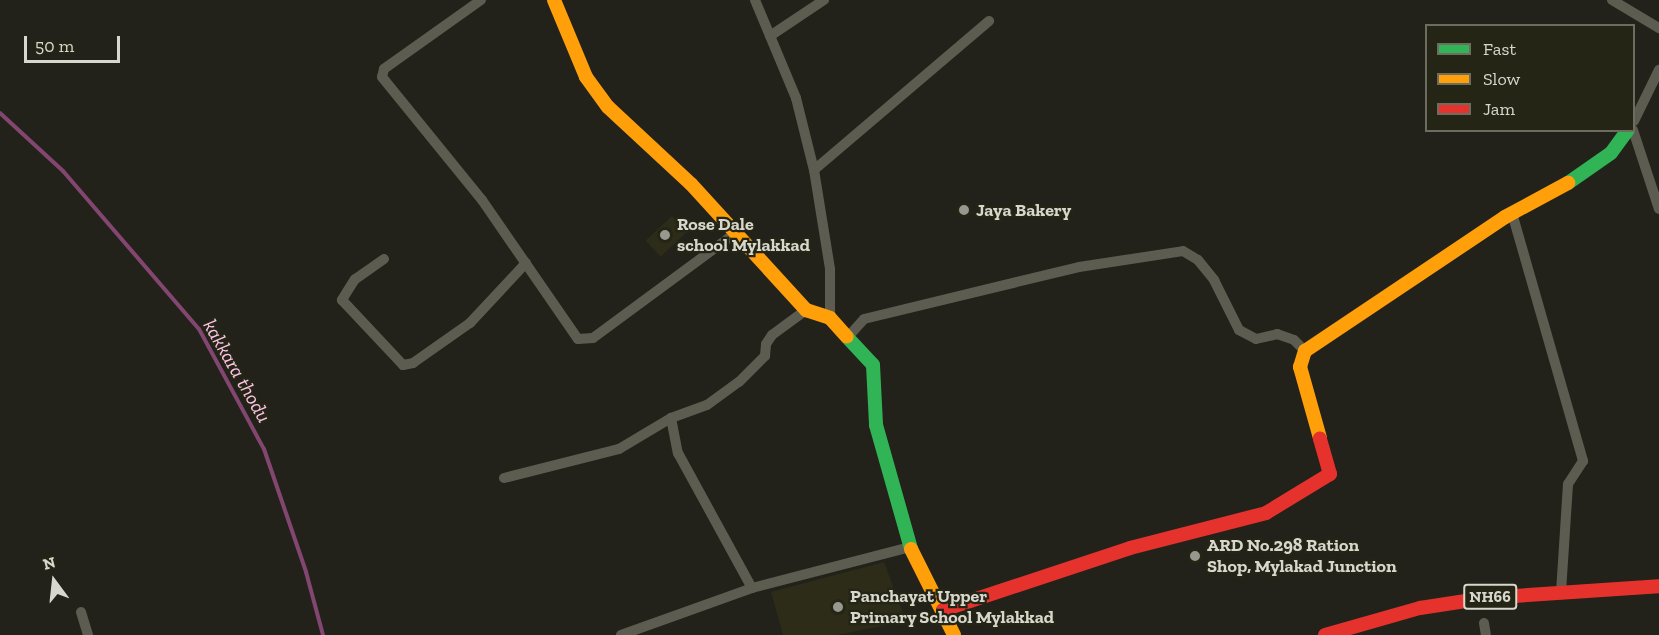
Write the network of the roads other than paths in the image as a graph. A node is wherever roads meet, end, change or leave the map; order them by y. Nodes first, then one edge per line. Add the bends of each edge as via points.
1 (481, 0) edge
2 (554, 0) edge
3 (755, 0) edge
4 (824, 0) edge
5 (1612, 0) edge
6 (989, 21) dead end
7 (1659, 27) edge
8 (771, 36) junction
9 (1659, 70) edge
10 (1635, 119) edge
11 (1627, 132) edge
12 (1634, 132) edge
13 (813, 170) junction
14 (1659, 209) edge
15 (1512, 213) junction
16 (737, 232) junction
17 (384, 259) dead end
18 (526, 263) junction
19 (806, 310) junction
20 (830, 318) junction
21 (848, 338) junction
22 (1305, 351) junction
23 (671, 418) junction
24 (504, 478) dead end
25 (910, 547) junction
26 (1659, 586) edge
27 (752, 588) junction
28 (1561, 592) junction
29 (943, 610) junction
30 (81, 612) dead end
31 (1484, 623) dead end
32 (87, 635) edge
33 (621, 635) edge
34 (954, 635) edge
35 (1325, 635) edge
36 (1486, 635) edge

1 - 18 street via 384,69 381,77 482,200
2 - 16 main road via 586,76 608,107
3 - 8 street
4 - 8 street
5 - 7 street
6 - 13 street
8 - 13 street via 796,98
9 - 10 street
11 - 15 main road via 1611,153 1584,175
12 - 14 street
13 - 20 street via 830,269
15 - 22 main road
15 - 28 street via 1583,461 1568,484
16 - 18 street via 584,341 572,330
16 - 19 main road
17 - 18 street via 355,279 342,300 403,364 413,363 470,323
19 - 20 main road
19 - 23 street via 772,334 765,356 739,382 707,405
20 - 21 main road
21 - 22 street via 864,319 1079,267 1183,251 1198,260 1214,280 1239,330 1257,339 1277,334 1294,340
21 - 25 main road via 873,364 880,449
22 - 29 main road via 1300,367 1330,474 1266,513 1130,548
23 - 24 street via 620,449
23 - 27 street via 678,453
25 - 27 street
25 - 29 main road
26 - 28 main road, NH66
27 - 33 street
28 - 35 main road, NH66 via 1420,608
29 - 34 main road
30 - 32 street
31 - 36 street

